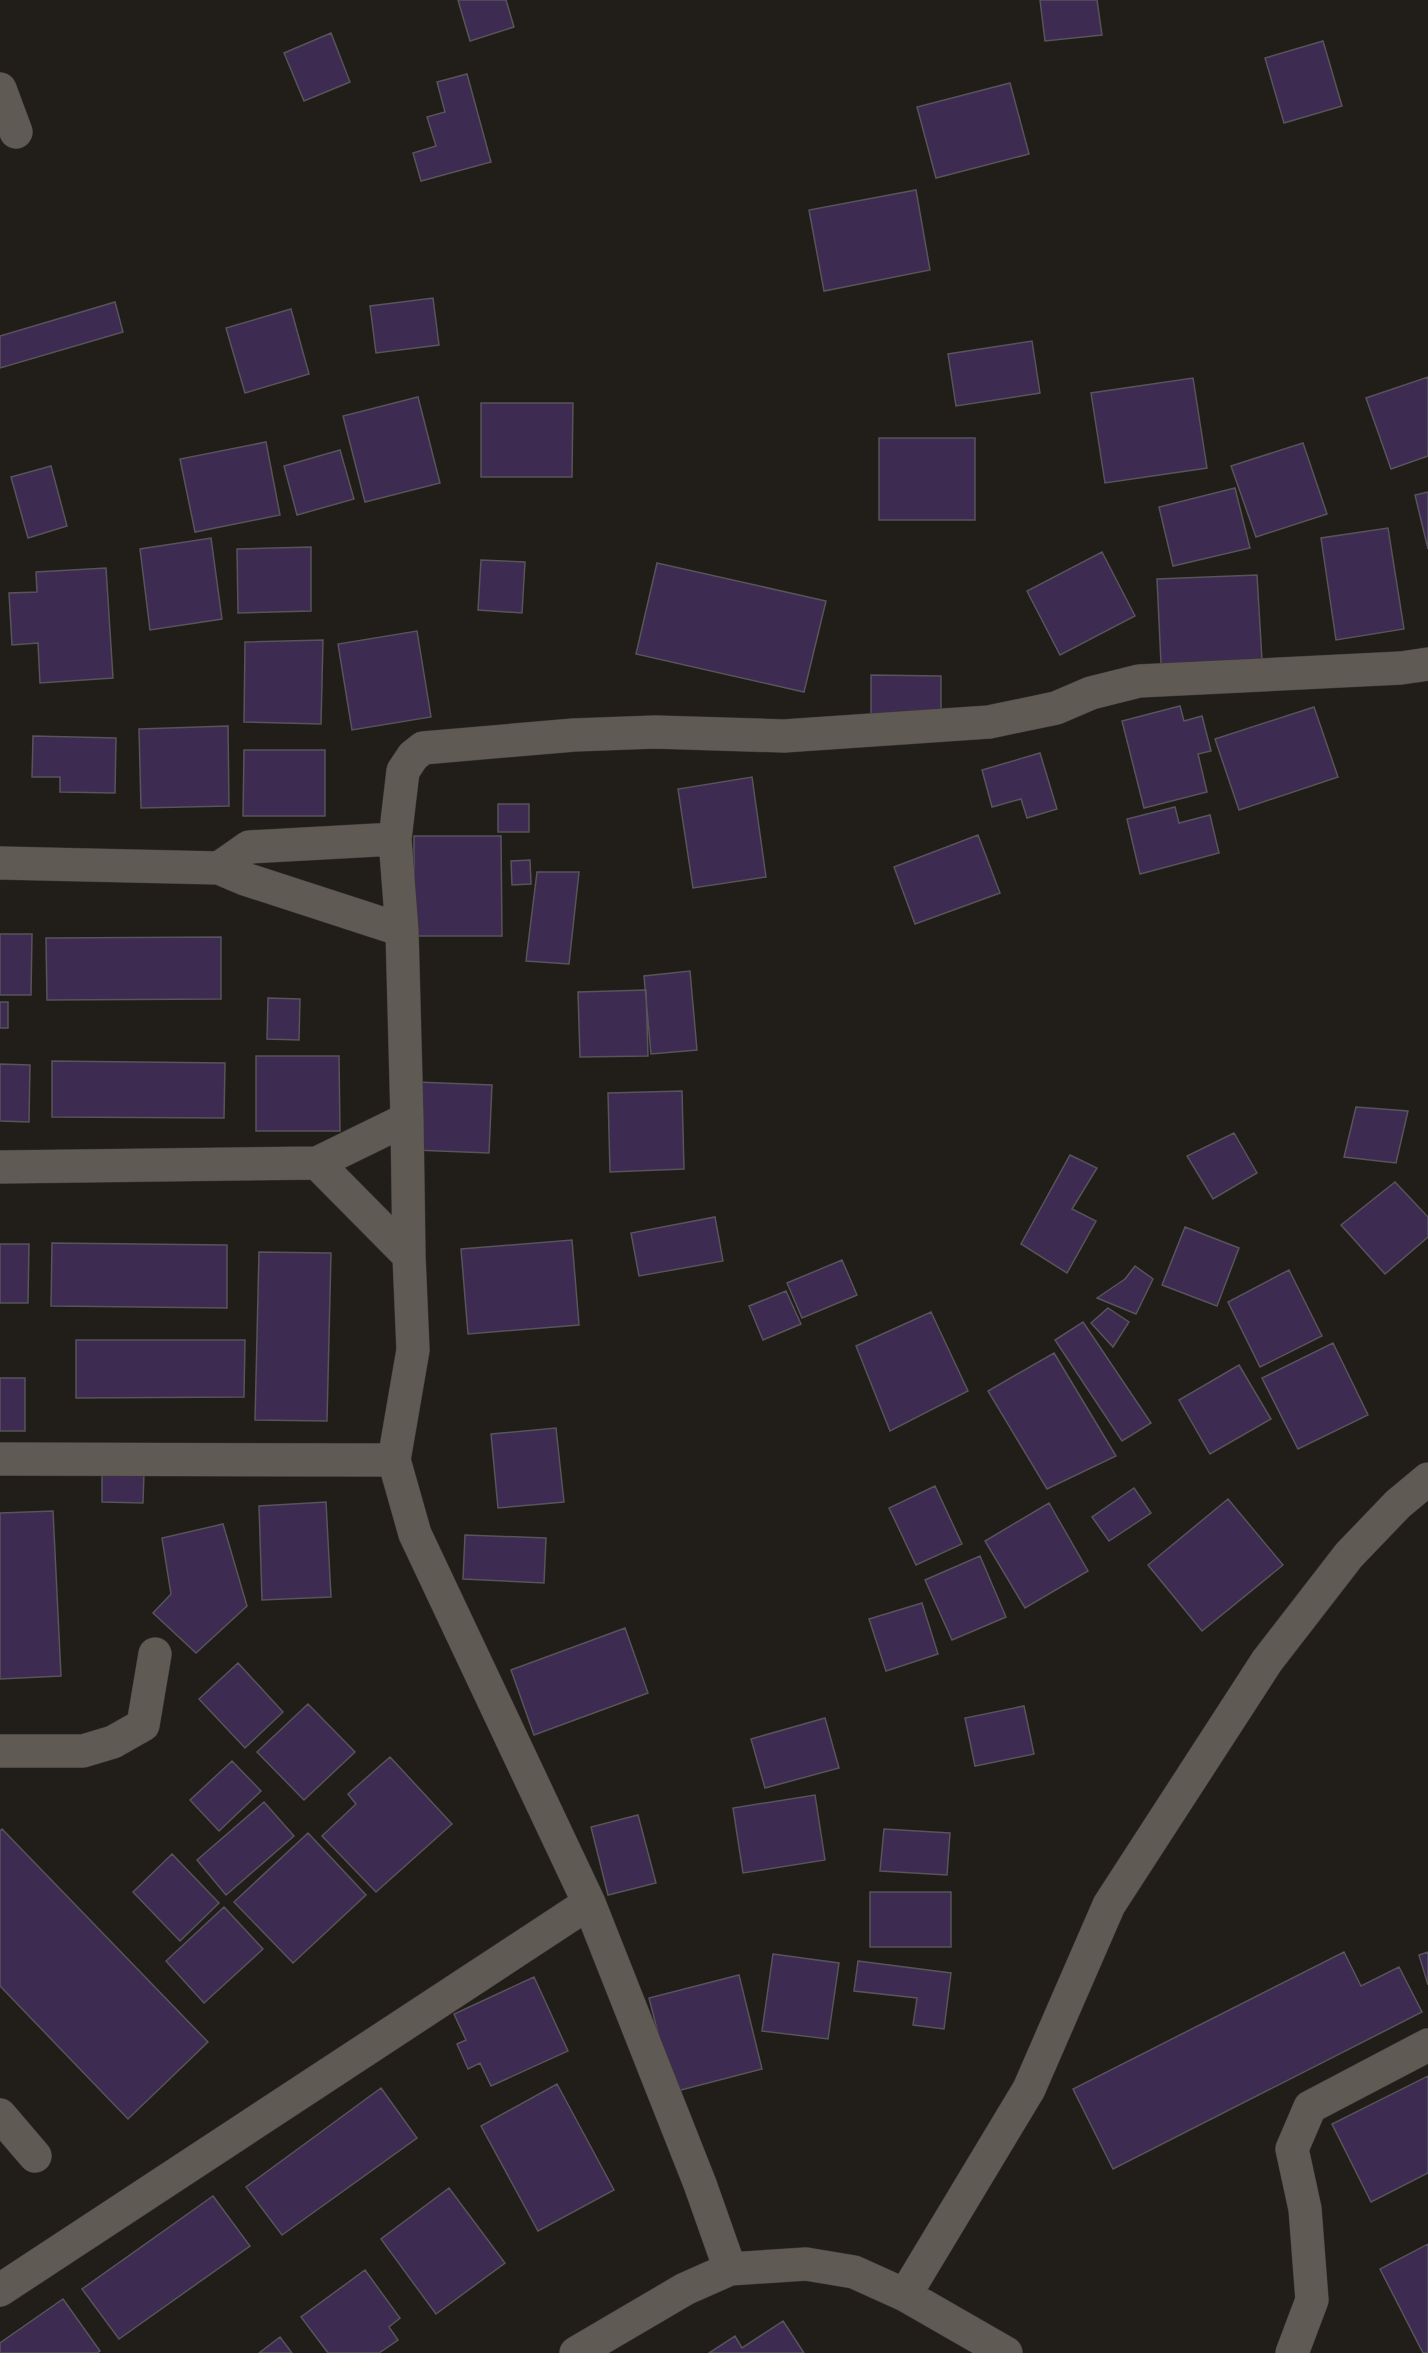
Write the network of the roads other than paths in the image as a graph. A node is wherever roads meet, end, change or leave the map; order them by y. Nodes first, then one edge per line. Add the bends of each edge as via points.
1 (0, 89) edge
2 (16, 132) dead end
3 (1428, 664) edge
4 (395, 839) junction
5 (0, 863) edge
6 (219, 868) junction
7 (402, 930) junction
8 (407, 1119) junction
9 (317, 1163) junction
10 (0, 1167) edge
11 (409, 1256) junction
12 (0, 1458) edge
13 (394, 1460) junction
14 (1428, 1479) edge
15 (155, 1654) dead end
16 (0, 1751) edge
17 (589, 1903) junction
18 (1428, 2045) edge
19 (0, 2115) edge
20 (35, 2156) dead end
21 (730, 2269) junction
22 (0, 2290) edge
23 (905, 2295) junction
24 (576, 2353) edge
25 (1006, 2353) edge
26 (1292, 2353) edge

1 - 2 street
3 - 4 street via 1139,681 1090,693 1056,708 989,722 784,736 655,732 574,735 423,748 403,771
4 - 6 street via 249,847
4 - 7 street
5 - 6 street
6 - 7 street
7 - 8 street
8 - 9 street
8 - 11 street
9 - 10 street
9 - 11 street
11 - 13 street via 412,1350
12 - 13 street
13 - 17 street via 415,1534
14 - 23 street via 1349,1555 1267,1661 1109,1905 1029,2089
15 - 16 street via 143,1725 113,1742 83,1751
17 - 21 street
17 - 22 street
18 - 26 street via 1310,2107 1292,2149 1305,2209 1312,2300
19 - 20 street
21 - 23 street via 806,2264 854,2272
21 - 24 street via 685,2289
23 - 25 street

